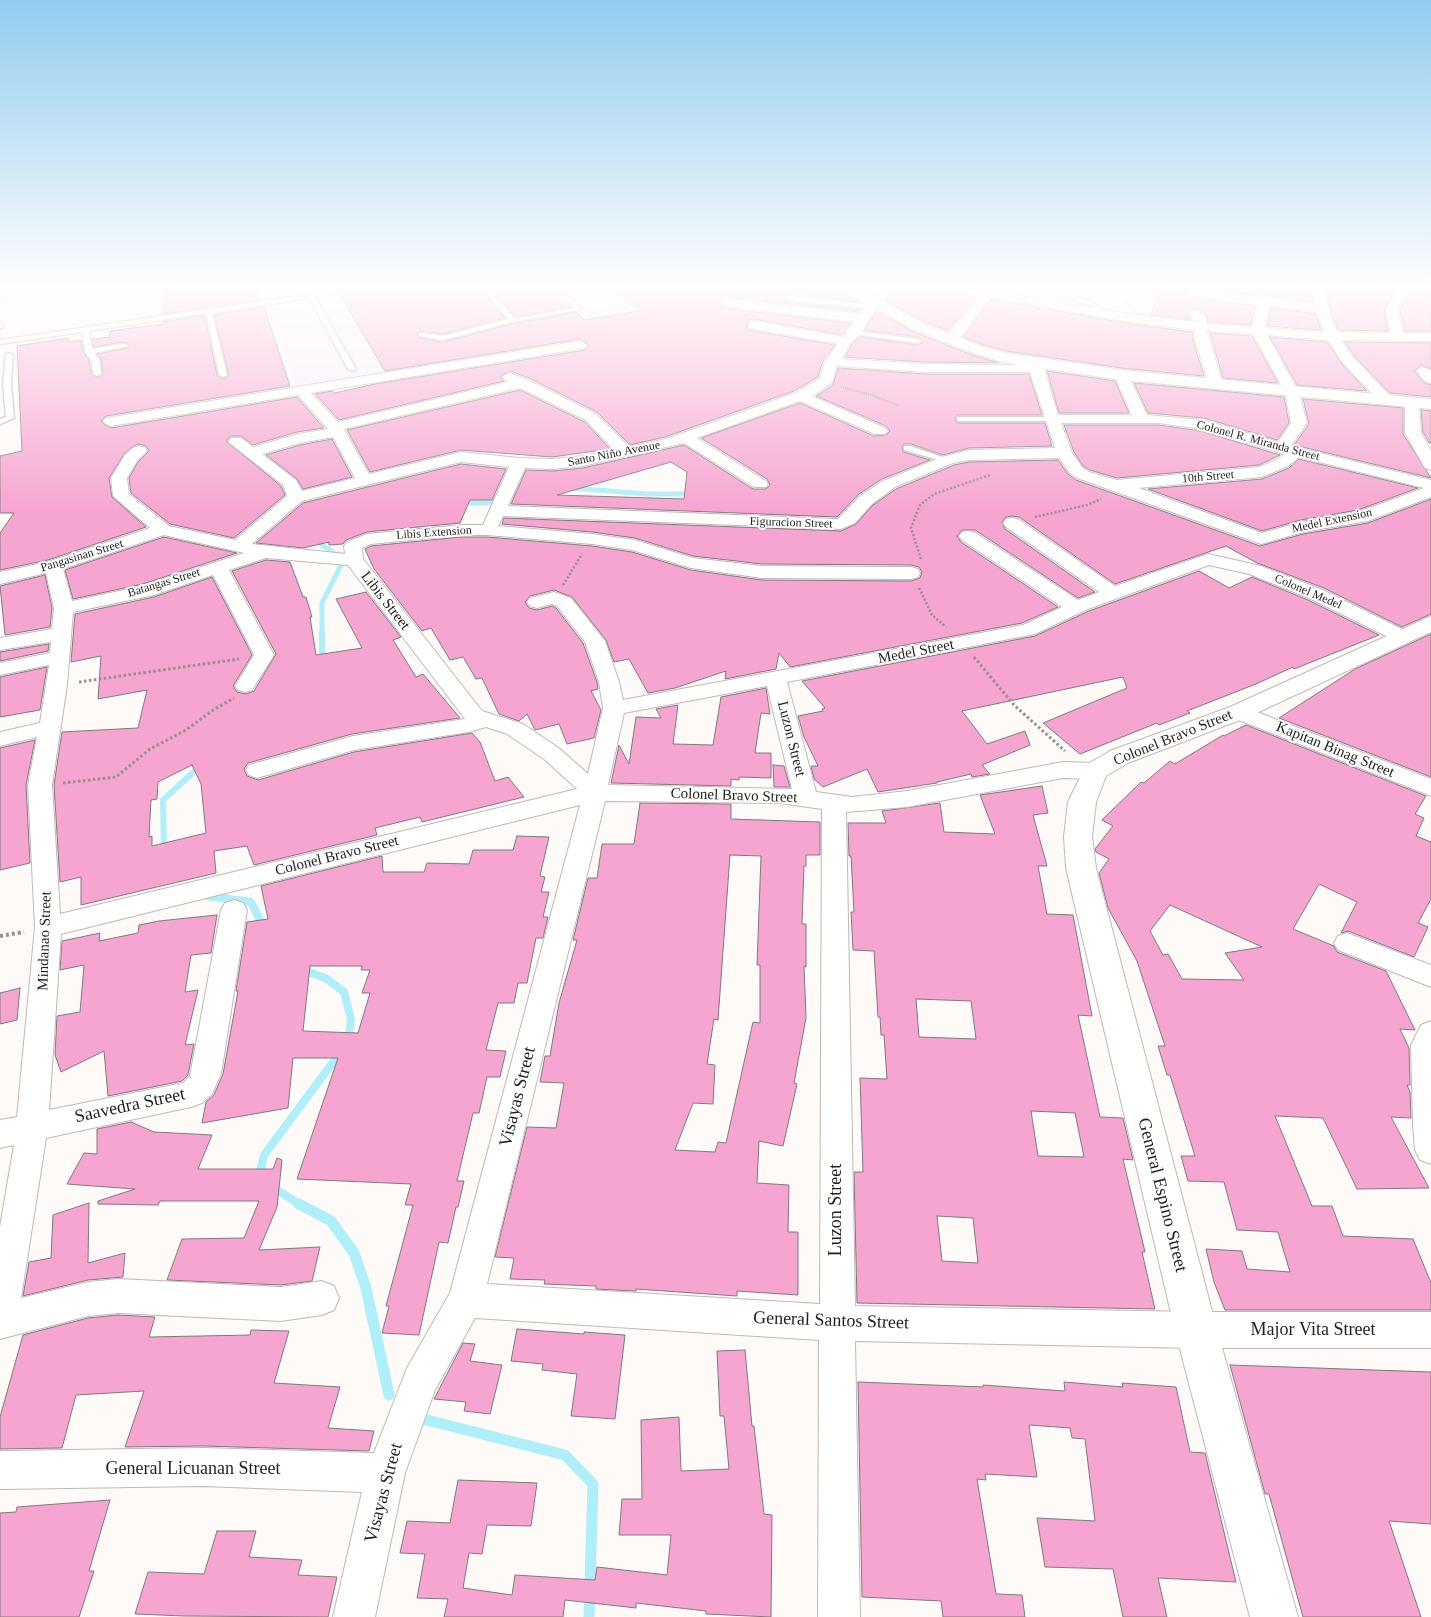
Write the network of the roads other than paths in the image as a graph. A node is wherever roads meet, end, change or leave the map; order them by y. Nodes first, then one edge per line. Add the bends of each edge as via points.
1 (8, 363) edge
2 (96, 363) edge
3 (220, 363) edge
4 (349, 363) edge
5 (474, 363) edge
6 (486, 363) edge
7 (831, 363) edge
8 (850, 363) edge
9 (1029, 363) edge
10 (1209, 363) edge
11 (1276, 363) edge
12 (1351, 363) edge
13 (1036, 365) junction
14 (352, 369) dead end
15 (97, 374) dead end
16 (223, 375) dead end
17 (1121, 375) junction
18 (522, 383) junction
19 (4, 384) edge
20 (1216, 385) junction
21 (301, 390) junction
22 (1292, 392) junction
23 (800, 396) junction
24 (1386, 401) junction
25 (1412, 403) junction
26 (1431, 404) edge
27 (960, 419) dead end
28 (1052, 419) junction
29 (1142, 419) junction
30 (111, 421) dead end
31 (0, 422) edge
32 (336, 429) junction
33 (880, 431) dead end
34 (684, 438) junction
35 (236, 441) dead end
36 (907, 448) dead end
37 (1289, 450) junction
38 (139, 451) dead end
39 (625, 452) junction
40 (250, 453) junction
41 (1064, 453) junction
42 (948, 460) junction
43 (519, 463) junction
44 (1431, 465) edge
45 (364, 479) junction
46 (760, 484) dead end
47 (1431, 485) edge
48 (1120, 487) junction
49 (1431, 492) edge
50 (296, 497) junction
51 (502, 502) junction
52 (1012, 523) dead end
53 (162, 530) junction
54 (488, 530) junction
55 (968, 536) dead end
56 (1261, 539) joint
57 (239, 546) junction
58 (264, 552) junction
59 (354, 560) junction
60 (1208, 560) joint
61 (53, 566) junction
62 (218, 566) junction
63 (911, 573) road end
64 (0, 578) edge
65 (1112, 593) junction
66 (546, 600) road end
67 (1076, 607) junction
68 (64, 608) junction
69 (1431, 623) edge
70 (61, 634) junction
71 (1403, 637) junction
72 (0, 644) edge
73 (59, 656) junction
74 (0, 669) edge
75 (776, 679) junction
76 (245, 686) road end
77 (614, 708) junction
78 (1239, 712) junction
79 (485, 720) junction
80 (50, 727) junction
81 (0, 739) edge
82 (257, 770) dead end
83 (1088, 771) junction
84 (1431, 788) edge
85 (595, 792) junction
86 (820, 801) junction
87 (234, 910) dead end
88 (48, 927) junction
89 (1347, 943) dead end
90 (1431, 976) edge
91 (1431, 1033) edge
92 (32, 1127) junction
93 (0, 1134) edge
94 (1431, 1150) edge
95 (322, 1298) dead end
96 (466, 1300) junction
97 (0, 1317) edge
98 (0, 1321) edge
99 (836, 1323) junction
100 (1196, 1330) junction
101 (1431, 1330) edge
102 (0, 1470) edge
103 (386, 1473) junction
104 (354, 1617) edge
105 (839, 1617) edge
106 (1274, 1617) edge

1 - 19 lane
2 - 15 lane
3 - 16 lane
4 - 14 lane
5 - 21 street
6 - 18 street
7 - 23 street, Santo Niño Avenue via 827,380
8 - 13 street via 907,368 1013,369
9 - 13 main road
10 - 20 street
11 - 22 street, 10th Street
12 - 24 street
13 - 17 main road
13 - 28 street, 10th Street
17 - 20 main road
17 - 29 street
18 - 32 street
18 - 39 street via 591,417
19 - 31 lane via 10,418
20 - 22 main road
21 - 30 street
21 - 32 street
22 - 24 main road
22 - 37 street, 10th Street via 1299,423
23 - 33 street
23 - 34 street, Santo Niño Avenue
24 - 25 main road
25 - 26 main road
25 - 44 street via 1413,433
27 - 28 lane
28 - 29 street, Colonel R. Miranda Street
28 - 41 street, 10th Street
29 - 37 street, Colonel R. Miranda Street via 1159,418 1203,425
32 - 40 street
32 - 45 street
34 - 39 street, Santo Niño Avenue
34 - 46 street
35 - 40 street
36 - 42 lane
37 - 47 street, Colonel R. Miranda Street
37 - 48 street, 10th Street via 1282,463 1262,472
38 - 53 street, Libis Street via 119,478 121,496
39 - 43 street, Santo Niño Avenue via 583,461
40 - 50 street via 290,483
41 - 42 street, Figuracion Street via 969,454
41 - 48 street, 10th Street via 1083,475
42 - 51 street, Figuracion Street via 890,484 866,500 850,519 841,524
43 - 45 street, Santo Niño Avenue via 461,457
43 - 51 street, Libis Extension
45 - 50 street, Santo Niño Avenue
48 - 56 street, 10th Street
49 - 56 street, Medel Extension via 1362,517 1301,527
50 - 57 street, Santo Niño Avenue
51 - 54 street, Libis Extension
52 - 65 street
53 - 57 street, Libis Street
53 - 61 street, Pangasinan Street
54 - 59 street, Libis Extension via 367,539 353,546
54 - 63 street via 635,545 691,563 762,572
55 - 67 street
57 - 58 street, Libis Street
58 - 59 street, Libis Street
58 - 62 street, Batangas Street
59 - 79 street, Libis Street via 474,716
60 - 65 street, Medel Street
60 - 71 street, Colonel Medel via 1255,570 1316,594
61 - 64 street, Pangasinan Street
61 - 68 street, Mindanao Street
62 - 68 street, Batangas Street via 147,591
62 - 76 street via 264,655
65 - 67 street, Medel Street
66 - 77 street, Visayas Street via 564,602 595,641
67 - 75 street, Medel Street via 1028,630
68 - 70 street, Mindanao Street
69 - 71 main road, Colonel Bravo Street
70 - 72 street
70 - 73 street, Mindanao Street
71 - 78 main road, Colonel Bravo Street
73 - 74 street
73 - 80 street, Mindanao Street
75 - 77 street, Medel Street
75 - 86 street, Luzon Street
77 - 85 street, Visayas Street
78 - 83 main road, Colonel Bravo Street
78 - 84 street, Kapitan Binag Street
79 - 82 street via 469,726 352,743
79 - 85 street, Libis Street via 515,729 545,749
80 - 81 street
80 - 88 street, Mindanao Street via 40,785
83 - 86 street, Colonel Bravo Street via 1063,770 907,799 852,805
83 - 100 main road, General Espino Street via 1078,837 1081,868
85 - 86 street, Colonel Bravo Street via 780,795
85 - 88 street, Colonel Bravo Street
85 - 96 street, Visayas Street
86 - 99 street, Luzon Street
87 - 92 street, Saavedra Street via 206,1074 201,1085 191,1094
88 - 92 street, Mindanao Street
89 - 90 street
91 - 94 street via 1426,1045
92 - 93 street, Saavedra Street
92 - 97 street, Mindanao Street
95 - 98 street via 281,1304 118,1296
96 - 99 street, General Santos Street
96 - 103 street, Visayas Street via 420,1381
99 - 100 street, General Santos Street
99 - 105 street, Luzon Street
100 - 101 street, Major Vita Street
100 - 106 main road, General Espino Street
102 - 103 street, General Licuanan Street via 203,1467
103 - 104 street, Visayas Street

